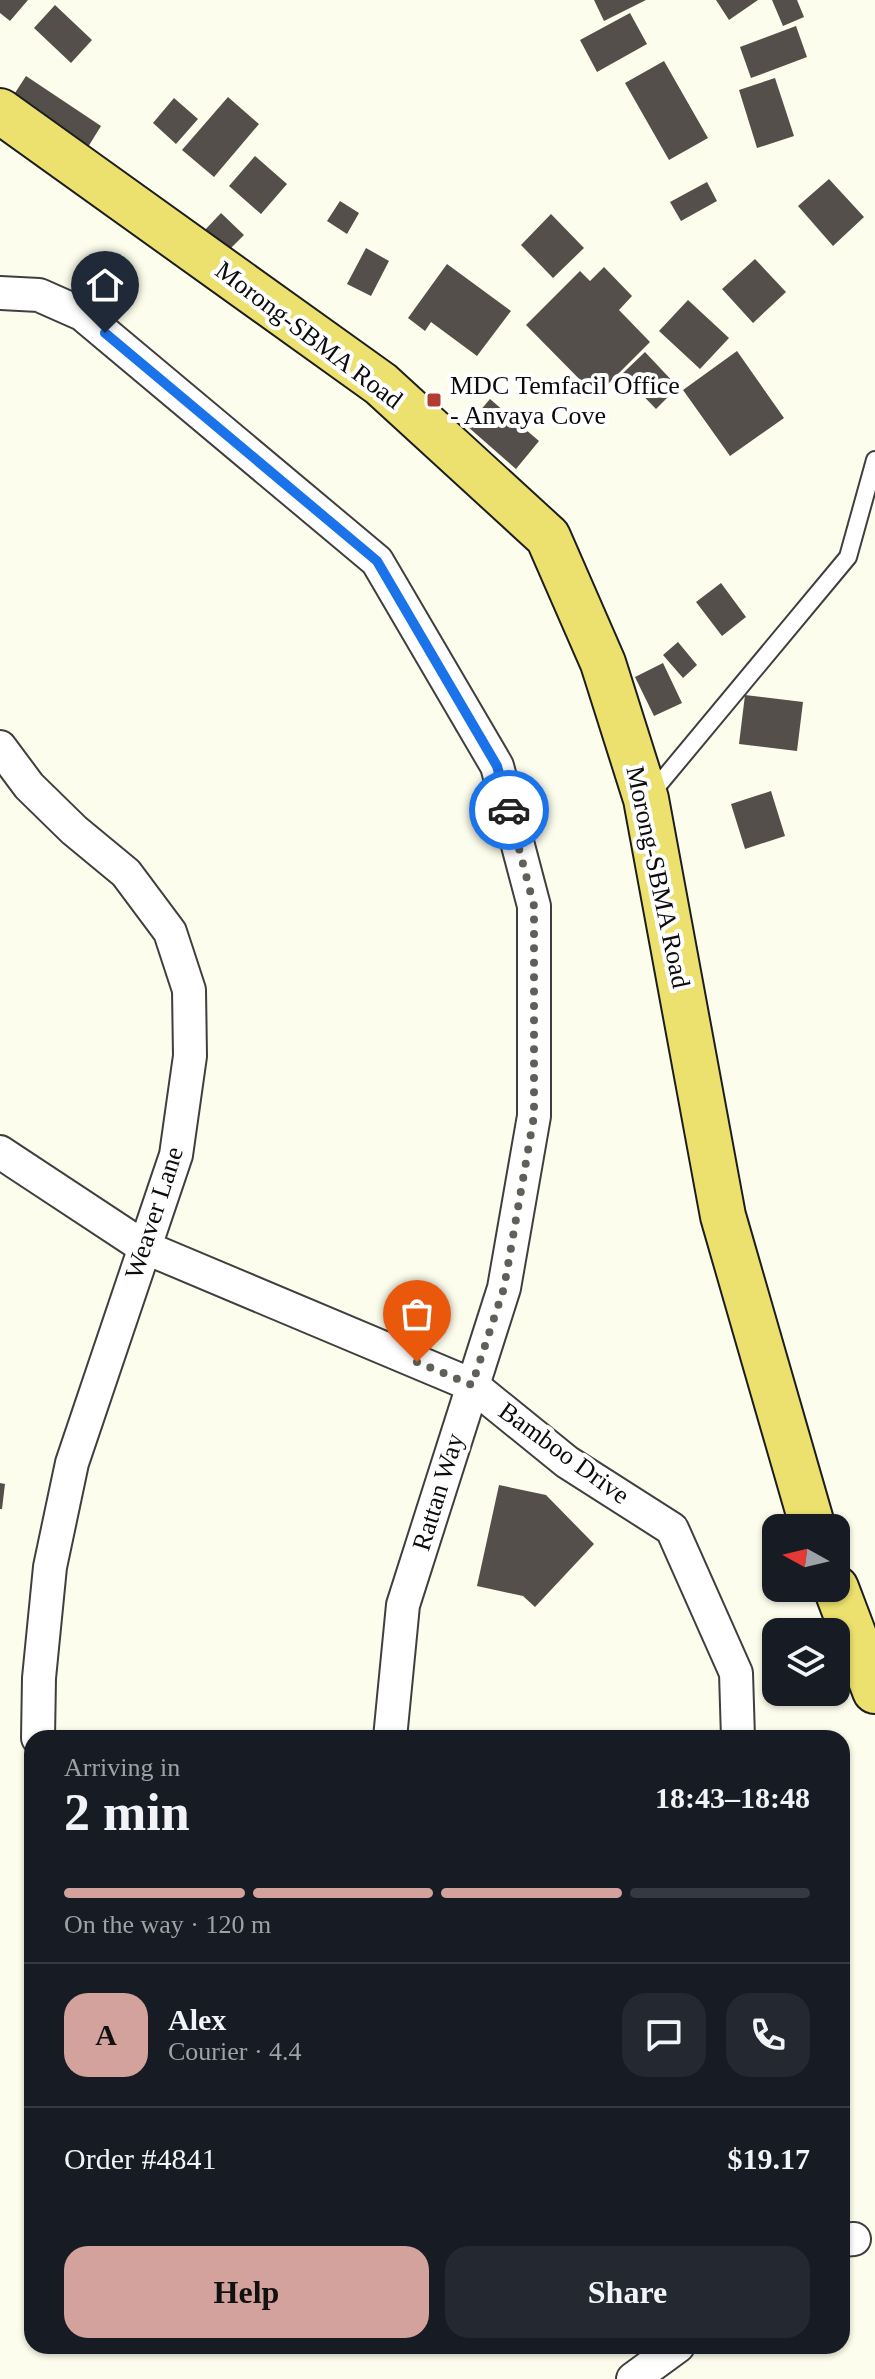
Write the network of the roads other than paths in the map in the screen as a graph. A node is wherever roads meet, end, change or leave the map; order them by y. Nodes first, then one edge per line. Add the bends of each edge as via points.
1 (0, 111) edge
2 (0, 293) edge
3 (875, 460) edge
4 (0, 747) edge
5 (646, 799) junction
6 (0, 1152) edge
7 (144, 1247) junction
8 (472, 1385) junction
9 (809, 1514) edge
10 (841, 1602) edge
11 (875, 1691) edge
12 (38, 1730) edge
13 (391, 1730) edge
14 (738, 1730) edge
15 (667, 2354) edge
16 (633, 2379) edge

1 - 5 main road, Morong-SBMA Road via 381,384 548,537 603,663
2 - 8 street, Rattan Way via 39,295 82,314 377,561 497,766 534,906 534,1116 504,1288
3 - 5 lane via 848,557
4 - 7 street, Weaver Lane via 29,786 126,873 170,932 189,990 190,1056 176,1155
5 - 9 main road, Morong-SBMA Road via 723,1216
6 - 7 street, Bamboo Drive
7 - 8 street, Bamboo Drive
7 - 12 street, Weaver Lane via 72,1463 50,1567
8 - 13 street, Rattan Way via 403,1605
8 - 14 street, Bamboo Drive via 567,1462 672,1529 736,1673
10 - 11 main road
15 - 16 street

